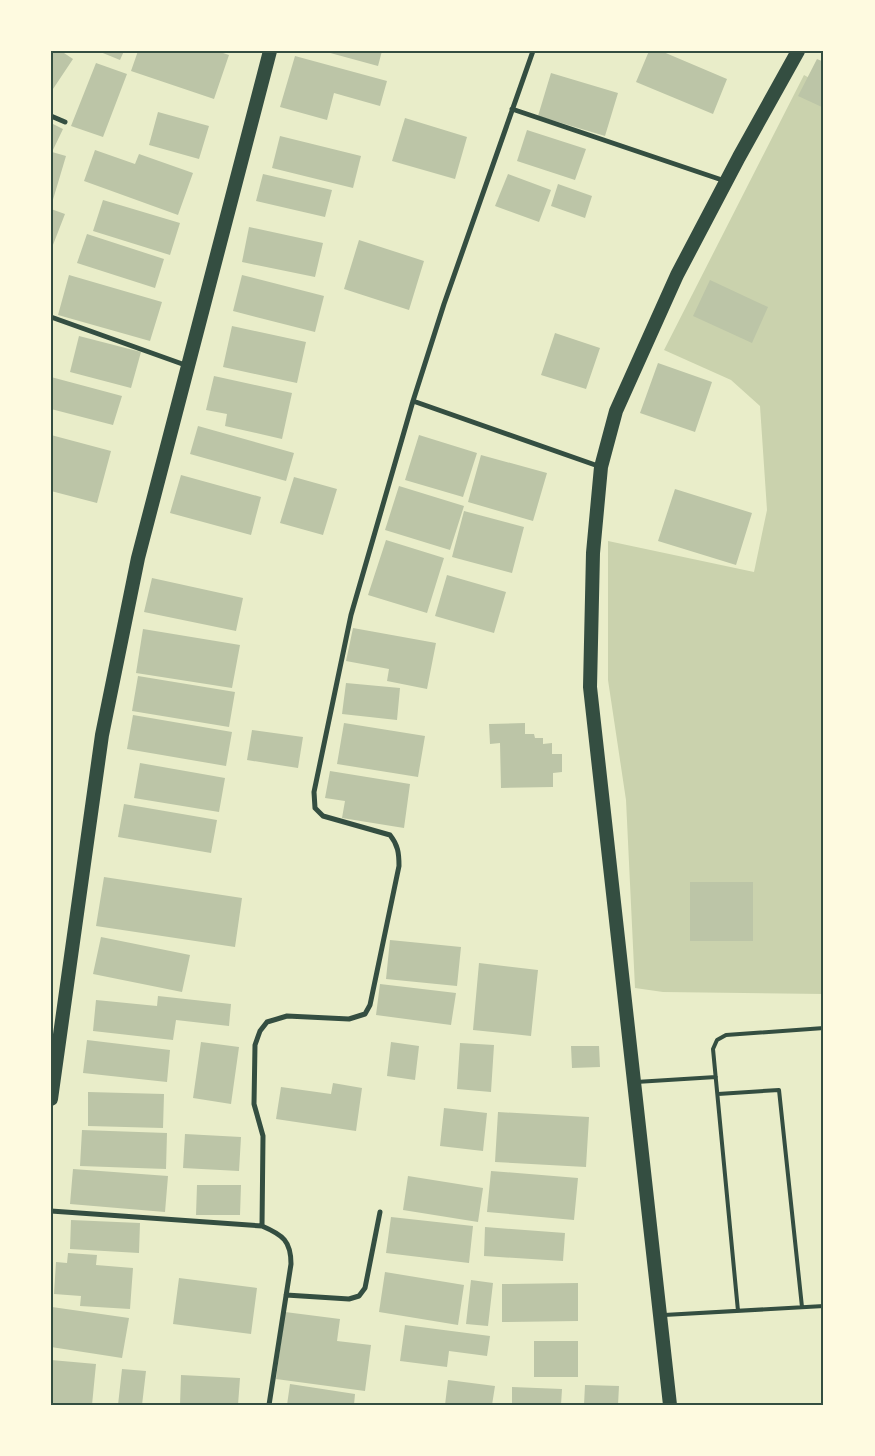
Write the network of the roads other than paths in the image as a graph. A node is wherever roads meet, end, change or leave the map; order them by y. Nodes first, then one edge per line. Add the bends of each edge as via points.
1 (270, 51) edge
2 (533, 51) edge
3 (798, 51) edge
4 (512, 109) junction
5 (51, 116) edge
6 (65, 122) dead end
7 (726, 181) junction
8 (51, 318) edge
9 (189, 366) junction
10 (413, 401) junction
11 (601, 467) junction
12 (824, 1028) edge
13 (716, 1077) junction
14 (636, 1082) junction
15 (718, 1094) junction
16 (51, 1099) edge
17 (51, 1211) edge
18 (380, 1212) dead end
19 (262, 1226) junction
20 (286, 1295) junction
21 (824, 1306) edge
22 (802, 1307) junction
23 (738, 1311) junction
24 (661, 1316) junction
25 (269, 1405) edge
26 (670, 1405) edge

1 - 9 highway
2 - 4 street
3 - 7 highway
4 - 7 street
4 - 10 street
5 - 6 street
7 - 11 highway via 677,275 616,411
8 - 9 street
9 - 16 highway via 143,536 102,736
10 - 11 street
10 - 19 street via 351,615 314,792 315,808 323,816 390,835 399,852 399,866 374,991 365,1014 349,1019 287,1016 267,1022 260,1030 255,1045 254,1104 264,1136
11 - 14 highway via 593,553 590,686
12 - 13 lane via 726,1035 717,1040 714,1049
13 - 14 lane
13 - 15 lane
14 - 24 highway
15 - 22 lane via 779,1090
15 - 23 lane
17 - 19 street
18 - 20 street via 365,1288 359,1296 349,1300
19 - 20 street via 283,1238 292,1250
20 - 25 street
21 - 22 lane
22 - 23 lane
23 - 24 lane
24 - 26 highway

